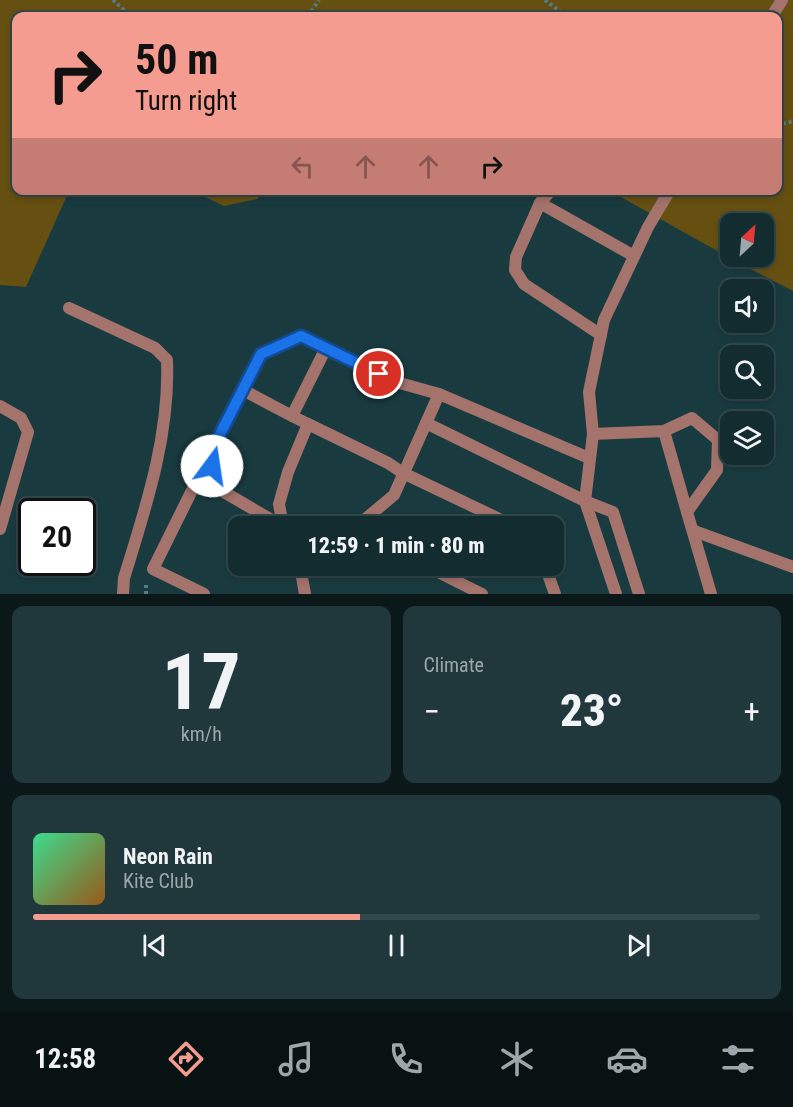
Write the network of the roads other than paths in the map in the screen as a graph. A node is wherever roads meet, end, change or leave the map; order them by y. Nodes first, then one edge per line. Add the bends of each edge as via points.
1 (547, 195) edge
2 (667, 195) edge
3 (540, 203) junction
4 (634, 256) junction
5 (69, 308) dead end
6 (601, 335) junction
7 (326, 348) junction
8 (243, 390) junction
9 (439, 394) junction
10 (0, 406) edge
11 (292, 416) junction
12 (426, 423) junction
13 (308, 424) junction
14 (664, 430) junction
15 (593, 434) junction
16 (215, 444) junction
17 (589, 458) junction
18 (403, 473) junction
19 (585, 501) junction
20 (687, 512) junction
21 (266, 516) edge
22 (281, 516) edge
23 (369, 516) edge
24 (493, 516) edge
25 (0, 529) edge
26 (694, 531) junction
27 (793, 567) edge
28 (302, 576) edge
29 (446, 576) edge
30 (549, 576) edge
31 (123, 594) edge
32 (204, 594) edge
33 (305, 594) edge
34 (482, 594) edge
35 (555, 594) edge
36 (616, 594) edge
37 (639, 594) edge
38 (711, 594) edge

1 - 3 street
2 - 4 street
3 - 4 street
3 - 6 street via 516,257 515,270 524,284
4 - 6 street via 604,320
5 - 31 street via 155,348 166,360 166,405 154,481 124,578
6 - 15 street via 589,392
7 - 8 street via 301,336 261,354
7 - 9 street via 396,382
7 - 11 street
8 - 11 street
8 - 16 street
9 - 12 street
9 - 17 street
10 - 25 street via 21,418 28,432
11 - 13 street
12 - 18 street
12 - 19 street
13 - 18 street
13 - 22 street via 288,472 279,504
14 - 15 street
14 - 20 street
14 - 20 street via 692,418 718,440 717,470
15 - 17 street
16 - 21 street via 212,466 217,488
16 - 32 street via 153,569
17 - 19 street
18 - 23 street via 394,495
18 - 24 street
19 - 36 street
19 - 37 street via 613,512
20 - 26 street
26 - 27 street
26 - 38 street
28 - 33 street
29 - 34 street
30 - 35 street

